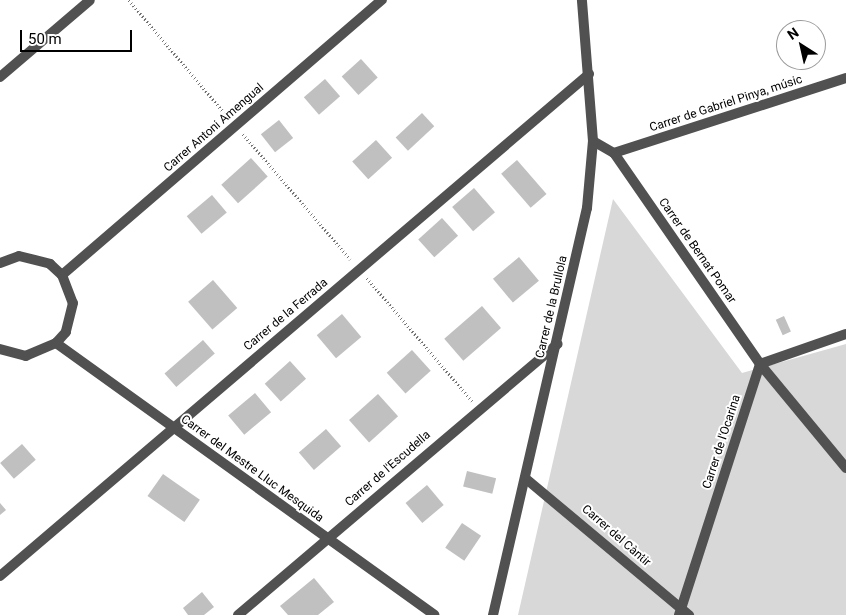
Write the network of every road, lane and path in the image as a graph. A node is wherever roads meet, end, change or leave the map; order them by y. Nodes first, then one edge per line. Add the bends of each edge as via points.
1 (90, 0) edge
2 (129, 0) edge
3 (382, 0) edge
4 (582, 0) edge
5 (589, 74) junction
6 (0, 77) edge
7 (846, 78) edge
8 (229, 117) dead end
9 (242, 133) dead end
10 (593, 141) junction
11 (614, 153) junction
12 (350, 258) dead end
13 (0, 262) edge
14 (361, 271) dead end
15 (62, 274) junction
16 (846, 334) edge
17 (56, 344) junction
18 (556, 344) junction
19 (0, 349) edge
20 (760, 364) junction
21 (473, 402) dead end
22 (172, 427) junction
23 (846, 468) edge
24 (525, 478) junction
25 (328, 538) junction
26 (0, 576) edge
27 (683, 613) edge
28 (238, 615) edge
29 (434, 615) edge
30 (493, 615) edge

1 - 6 street
2 - 8 path
3 - 15 street, Carrer Antoni Amengual
4 - 5 street, Carrer de la Brullola
5 - 10 street, Carrer de la Brullola
5 - 22 street, Carrer de la Ferrada
7 - 11 street, Carrer de Gabriel Pinya, músic
9 - 12 path
10 - 11 street
10 - 18 street, Carrer de la Brullola via 587,208
11 - 20 street, Carrer de Bernat Pomar
13 - 15 street via 35,257
14 - 21 path
15 - 17 street via 73,302 72,318
16 - 20 street
17 - 19 street via 26,356
17 - 22 street, Carrer del Mestre Lluc Mesquida
18 - 24 street, Carrer de la Brullola
18 - 25 street, Carrer de l'Escudella
20 - 23 street, Carrer de Bernat Pomar
20 - 27 street, Carrer de l'Ocarina
22 - 25 street, Carrer del Mestre Lluc Mesquida
22 - 26 street, Carrer de la Ferrada
24 - 27 street, Carrer del Càntir
24 - 30 street, Carrer de la Brullola
25 - 28 street, Carrer de l'Escudella
25 - 29 street, Carrer del Mestre Lluc Mesquida

